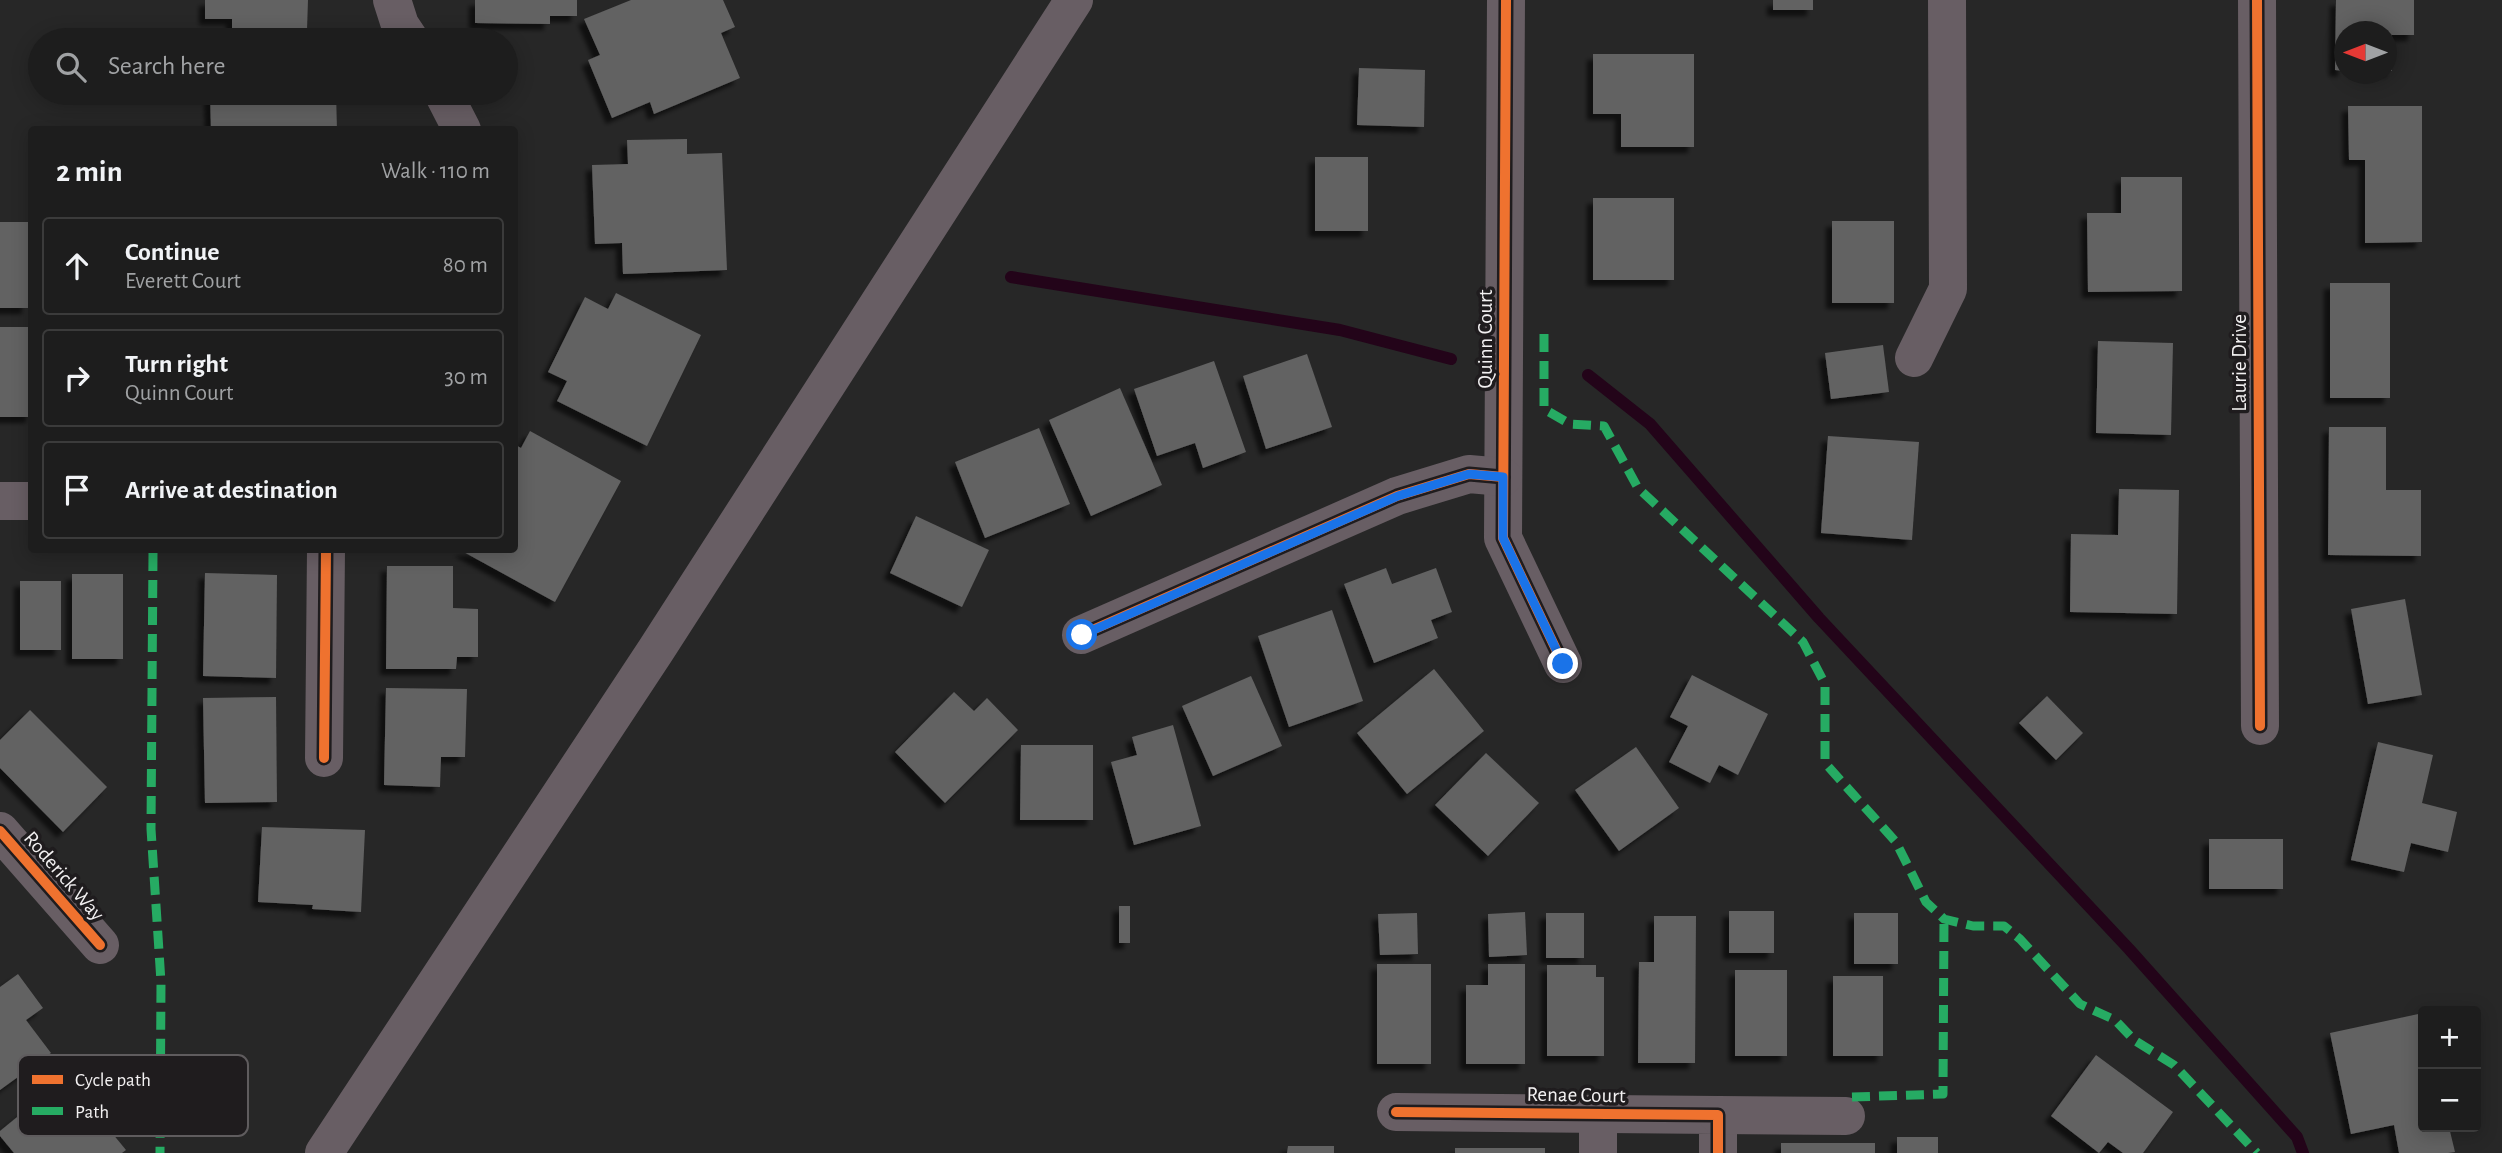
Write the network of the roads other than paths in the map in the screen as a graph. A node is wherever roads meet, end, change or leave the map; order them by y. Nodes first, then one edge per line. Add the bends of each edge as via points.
1 (392, 0) edge
2 (1074, 0) edge
3 (1506, 0) edge
4 (1947, 0) edge
5 (2257, 0) edge
6 (402, 28) edge
7 (449, 105) edge
8 (460, 126) edge
9 (1914, 358) dead end
10 (1503, 477) junction
11 (0, 501) edge
12 (28, 501) edge
13 (326, 553) edge
14 (1082, 635) dead end
15 (1563, 664) dead end
16 (2260, 726) dead end
17 (324, 758) dead end
18 (0, 831) edge
19 (100, 945) dead end
20 (1395, 1112) dead end
21 (1598, 1115) junction
22 (1718, 1115) junction
23 (1846, 1116) dead end
24 (324, 1153) edge
25 (1598, 1153) edge
26 (1718, 1153) edge

1 - 6 street
2 - 24 street via 656,650
3 - 10 street, Quinn Court
4 - 9 street via 1948,289
5 - 16 street, Laurie Drive
7 - 8 street
10 - 14 street via 1469,474 1398,496
10 - 15 street, Quinn Court via 1503,538
11 - 12 street
13 - 17 street
18 - 19 street, Roderick Way
20 - 21 street, Renae Court
21 - 22 street, Renae Court
21 - 25 street, Renae Court
22 - 23 street, Renae Court
22 - 26 street

